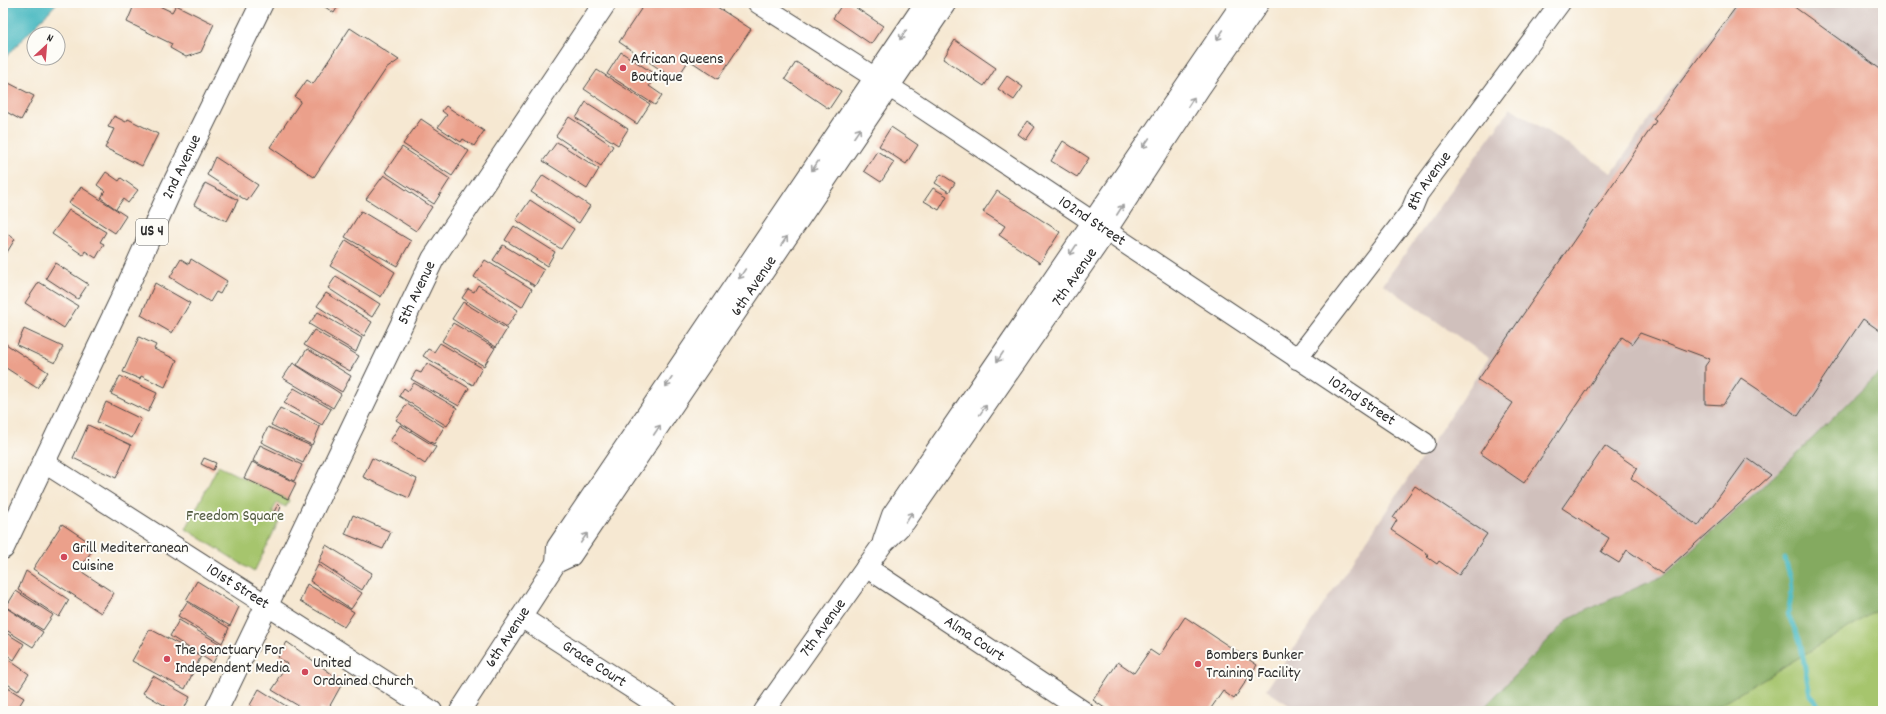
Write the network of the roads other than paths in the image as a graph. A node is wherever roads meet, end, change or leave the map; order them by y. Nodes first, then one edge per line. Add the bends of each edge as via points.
1 (262, 3) edge
2 (605, 3) edge
3 (758, 3) edge
4 (925, 3) edge
5 (946, 3) edge
6 (1242, 3) edge
7 (1259, 3) edge
8 (1560, 3) edge
9 (882, 82) junction
10 (1099, 227) junction
11 (1297, 359) junction
12 (1425, 442) dead end
13 (43, 462) junction
14 (3, 548) edge
15 (866, 566) junction
16 (267, 605) junction
17 (521, 618) junction
18 (216, 711) edge
19 (432, 711) edge
20 (460, 711) edge
21 (667, 711) edge
22 (764, 711) edge
23 (1083, 711) edge

1 - 13 street, 2nd Avenue / US 4
2 - 16 street, 5th Avenue via 433,259
3 - 9 street, 102nd Street
4 -> 9 street, 6th Avenue
5 - 9 street, 6th Avenue
6 -> 10 street, 7th Avenue
10 -> 7 street, 7th Avenue
8 - 11 street, 8th Avenue via 1418,194 1411,211
9 - 10 street, 102nd Street
9 - 17 street, 6th Avenue via 571,556 556,563
10 - 11 street, 102nd Street
10 - 15 street, 7th Avenue via 892,515 882,545
11 - 12 street, 102nd Street
13 - 14 street, US 4
13 - 16 street, 101st Street
15 - 22 street, 7th Avenue
15 - 23 street, Alma Court
16 - 18 street
16 - 19 street, 101st Street
17 - 20 street, 6th Avenue
17 - 21 street, Grace Court

